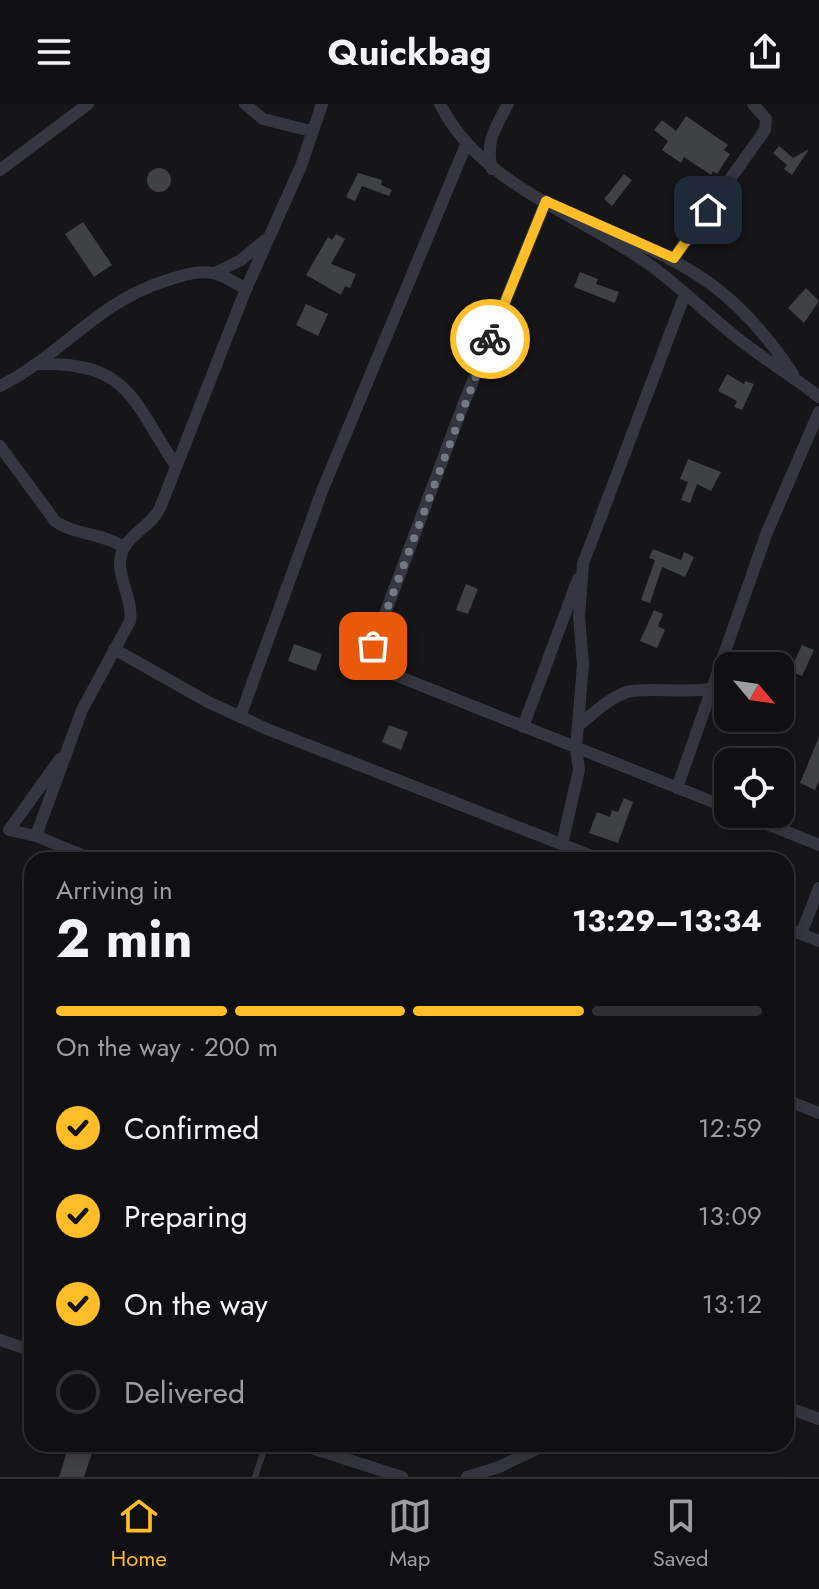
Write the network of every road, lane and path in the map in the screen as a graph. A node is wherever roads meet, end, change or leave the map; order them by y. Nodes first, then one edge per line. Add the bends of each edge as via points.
1 (88, 104) edge
2 (245, 104) edge
3 (322, 104) edge
4 (440, 104) edge
5 (508, 104) edge
6 (753, 104) edge
7 (311, 131) junction
8 (466, 145) junction
9 (492, 169) junction
10 (0, 170) edge
11 (546, 201) junction
12 (581, 219) junction
13 (269, 236) junction
14 (674, 258) junction
15 (215, 273) junction
16 (246, 289) junction
17 (685, 294) junction
18 (40, 364) junction
19 (796, 379) junction
20 (0, 386) edge
21 (819, 397) edge
22 (819, 412) edge
23 (0, 446) edge
24 (176, 466) junction
25 (124, 547) junction
26 (583, 564) junction
27 (114, 649) junction
28 (711, 689) junction
29 (240, 717) junction
30 (579, 725) junction
31 (523, 727) junction
32 (576, 748) junction
33 (65, 752) junction
34 (677, 788) junction
35 (714, 803) edge
36 (777, 828) edge
37 (36, 836) junction
38 (562, 844) junction
39 (819, 845) edge
40 (75, 852) edge
41 (574, 852) edge
42 (819, 888) edge
43 (794, 931) edge
44 (801, 934) junction
45 (819, 941) edge
46 (794, 1103) edge
47 (819, 1113) edge
48 (0, 1340) edge
49 (24, 1348) edge
50 (794, 1410) edge
51 (819, 1419) edge
52 (263, 1452) edge
53 (318, 1452) edge
54 (528, 1452) edge
55 (366, 1472) edge
56 (473, 1476) edge
57 (255, 1477) edge
58 (402, 1477) edge

1 - 10 street
2 - 7 street via 263,119
3 - 7 street
4 - 8 street
5 - 9 street via 491,133 487,150
6 - 14 street via 766,119 765,130
7 - 13 street
8 - 9 street
8 - 29 street via 322,491
9 - 11 street
11 - 12 street
11 - 31 street via 462,408 370,662 376,671
12 - 14 street
12 - 17 street
13 - 15 street
13 - 16 street
14 - 19 street via 736,301 768,335
15 - 16 street
15 - 18 street via 186,274 141,288 80,327
16 - 24 street
17 - 19 street
17 - 26 street
18 - 20 street
18 - 24 street via 94,367 110,374 125,388
19 - 21 street
22 - 28 street via 767,532
23 - 25 street via 55,521
24 - 25 street via 155,518
25 - 27 street via 119,563 130,621
26 - 30 street
26 - 31 street
27 - 29 street
27 - 33 street
28 - 30 street via 629,691
28 - 34 street
29 - 38 street
30 - 32 street
31 - 32 street
32 - 34 street
32 - 38 street via 579,770
33 - 37 street
33 - 37 street via 9,830
34 - 35 street
36 - 39 street
37 - 40 street
38 - 41 street
42 - 44 street
43 - 44 street
44 - 45 street
46 - 47 street
48 - 49 street
50 - 51 street
52 - 57 lane
53 - 55 street
54 - 56 street
55 - 58 street

